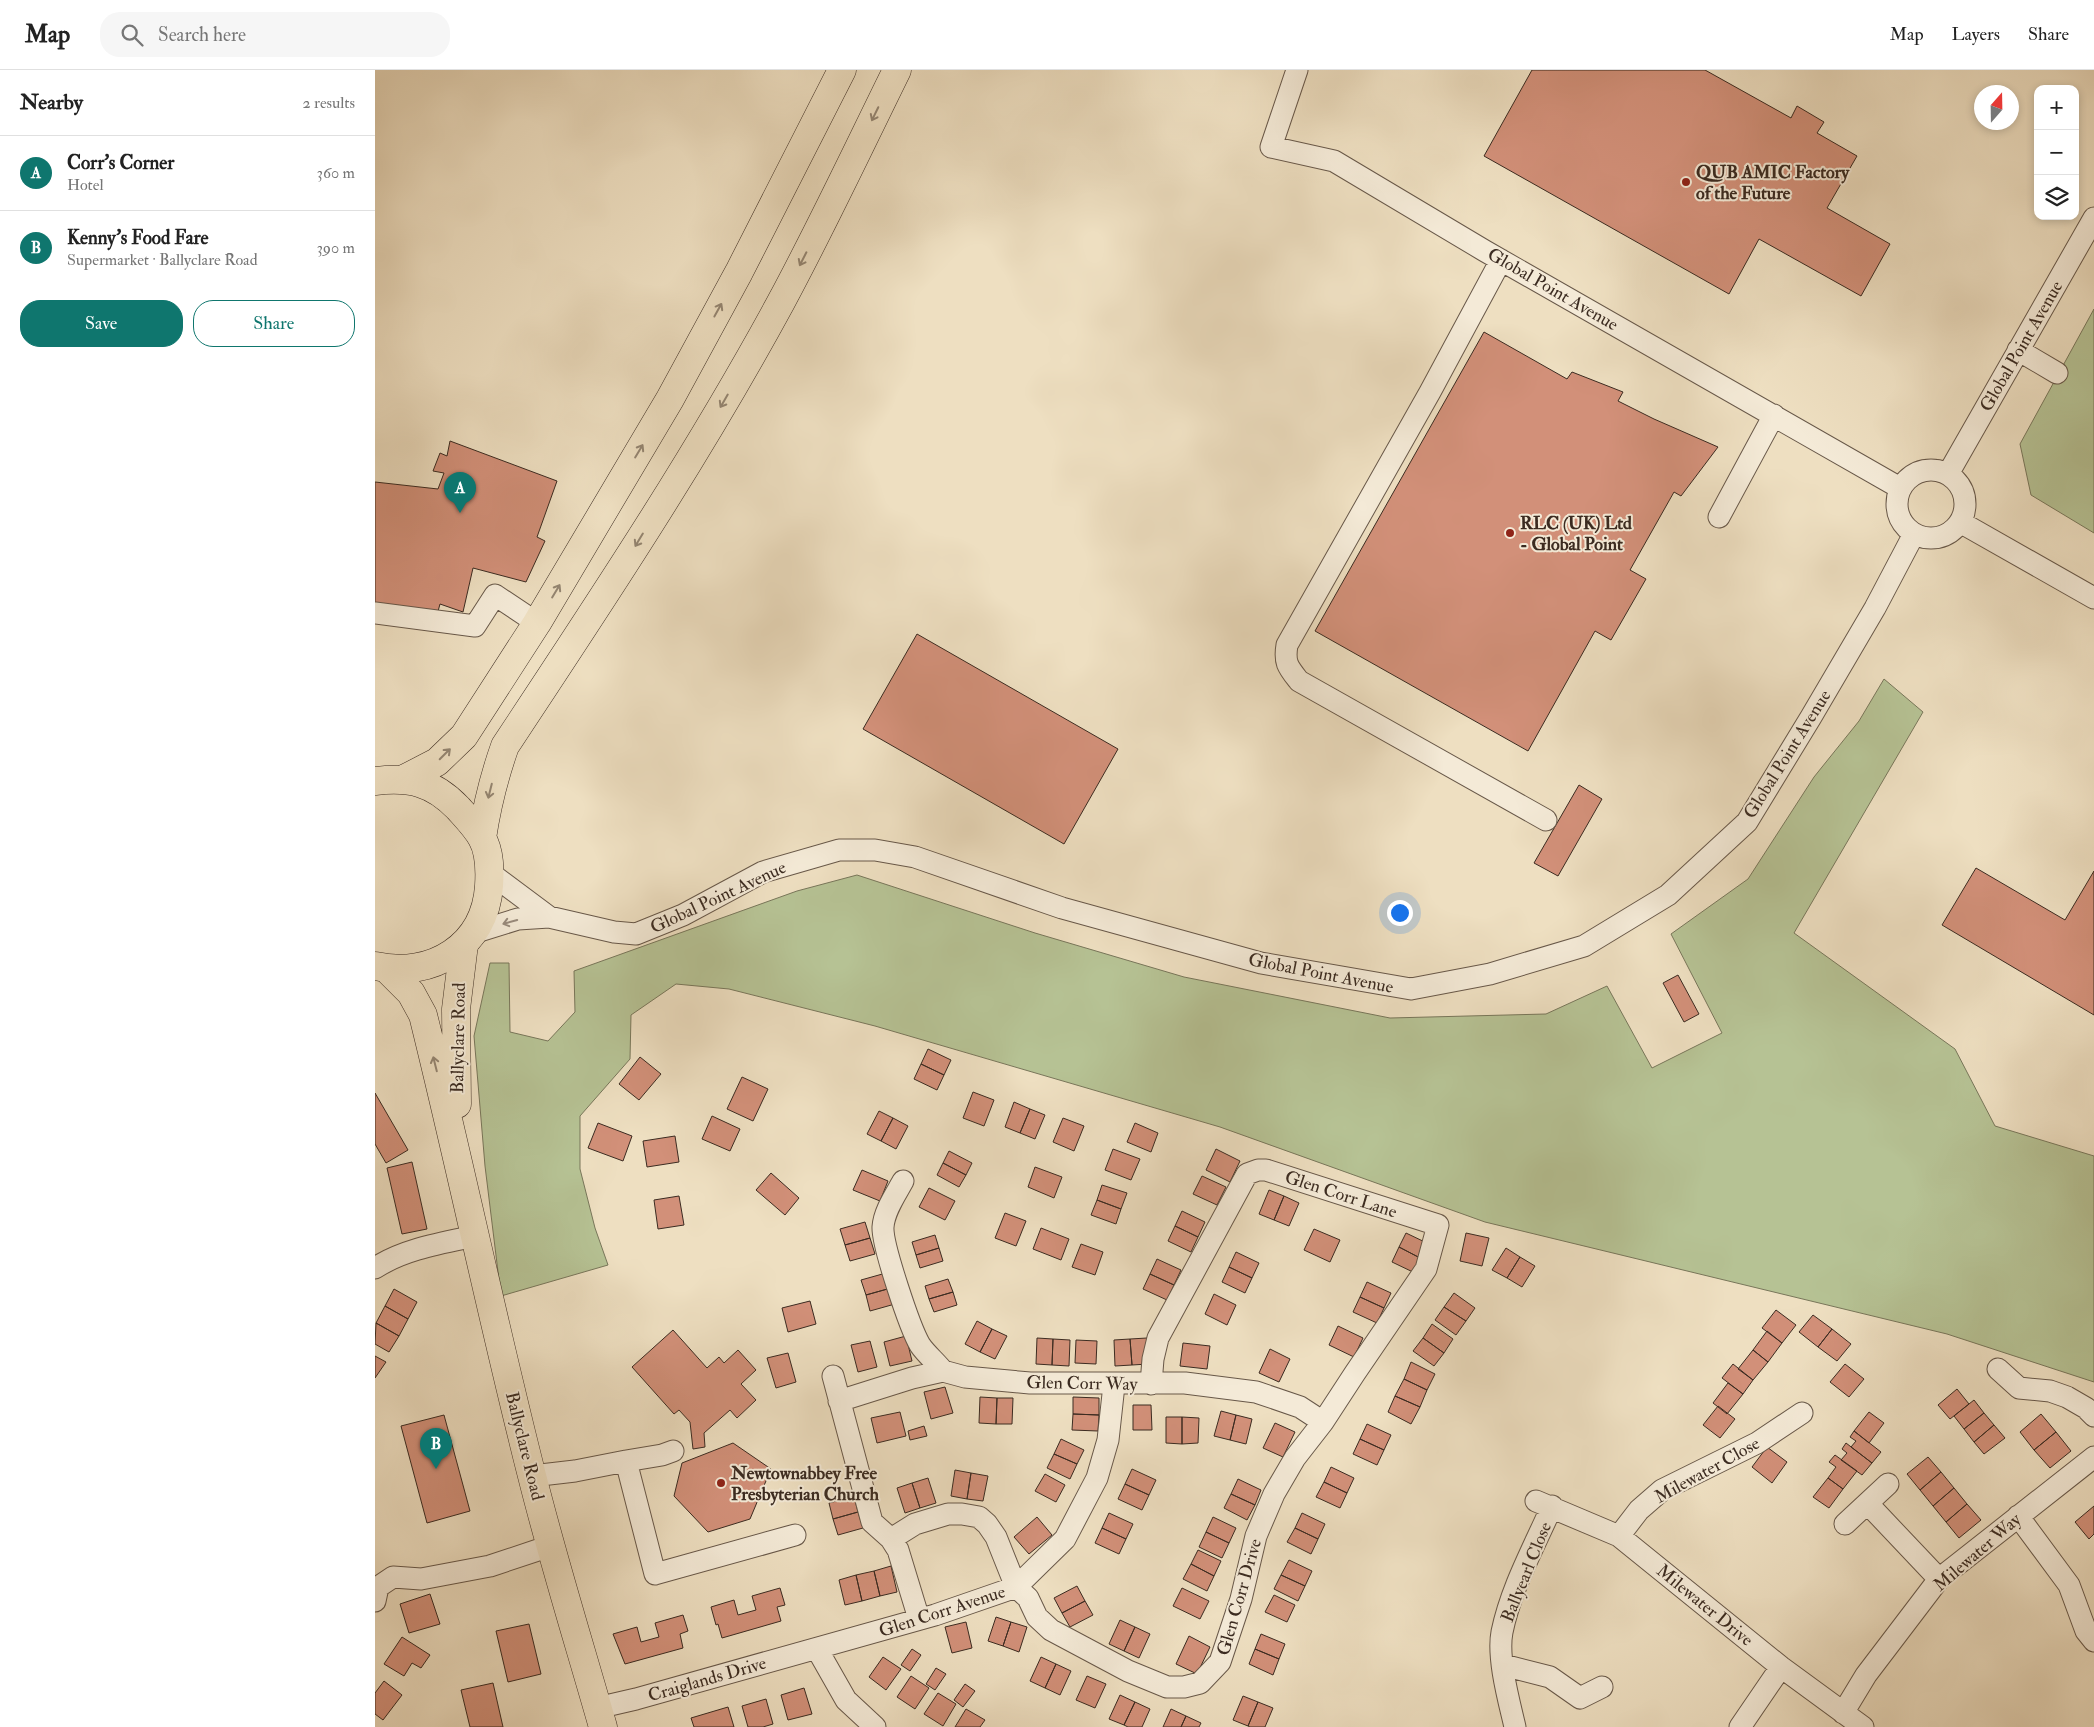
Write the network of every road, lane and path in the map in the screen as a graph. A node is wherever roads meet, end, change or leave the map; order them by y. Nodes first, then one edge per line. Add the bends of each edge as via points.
1 (843, 70) edge
2 (897, 70) edge
3 (1297, 70) edge
4 (2094, 218) edge
5 (1501, 260) junction
6 (2018, 350) junction
7 (2057, 373) dead end
8 (1774, 415) junction
9 (1948, 474) junction
10 (1900, 488) junction
11 (1719, 517) dead end
12 (1960, 522) junction
13 (1914, 534) junction
14 (2094, 598) edge
15 (375, 613) edge
16 (537, 623) junction
17 (387, 777) edge
18 (1546, 820) dead end
19 (482, 838) junction
20 (490, 873) junction
21 (549, 916) junction
22 (469, 938) junction
23 (381, 968) edge
24 (459, 1162) junction
25 (903, 1181) dead end
26 (475, 1236) junction
27 (375, 1268) edge
28 (1998, 1369) dead end
29 (943, 1370) junction
30 (833, 1376) dead end
31 (1151, 1384) junction
32 (1113, 1385) junction
33 (839, 1400) junction
34 (1802, 1413) dead end
35 (2094, 1416) edge
36 (1323, 1422) junction
37 (673, 1451) dead end
38 (2094, 1457) edge
39 (626, 1461) junction
40 (532, 1476) junction
41 (1888, 1484) dead end
42 (1544, 1504) joint
43 (1869, 1504) junction
44 (2018, 1516) junction
45 (1845, 1524) dead end
46 (795, 1535) dead end
47 (1619, 1536) junction
48 (891, 1539) junction
49 (550, 1546) junction
50 (1939, 1579) junction
51 (1016, 1587) junction
52 (375, 1601) edge
53 (919, 1619) junction
54 (2094, 1641) edge
55 (817, 1649) junction
56 (1503, 1665) junction
57 (1781, 1667) junction
58 (1602, 1687) dead end
59 (1843, 1713) junction
60 (600, 1718) edge
61 (875, 1727) edge
62 (1515, 1727) edge
63 (1740, 1727) edge
64 (1863, 1727) edge

16 -> 1 main road via 669,399 739,272
2 -> 19 main road via 781,302 728,394 621,570 505,746 491,785
3 - 5 street, Global Point Avenue via 1271,147 1334,161
4 - 6 street, Global Point Avenue
5 - 8 street, Global Point Avenue
5 - 18 street via 1287,645 1285,658 1299,681
6 - 7 street
6 - 9 street, Global Point Avenue
8 - 10 street, Global Point Avenue
8 - 11 street
9 - 10 street via 1937,470 1916,473
9 - 12 street via 1961,487 1964,496 1964,514
10 - 13 street via 1896,505 1898,514
12 - 13 street via 1944,535 1924,537
12 - 14 street
13 - 21 street, Global Point Avenue via 1875,608 1747,822 1668,895 1584,946 1490,974 1411,989 1261,963 1071,911 915,856 875,850 839,850 763,872 683,915 636,934
15 - 16 street via 475,626 495,595
17 -> 16 main road via 437,762 464,736
17 - 19 main road via 433,788 454,804
19 - 20 main road
20 - 21 street, Global Point Avenue
20 - 22 main road via 488,899 481,921
21 -> 22 street, Global Point Avenue via 518,919
22 - 23 main road via 449,956 433,964 410,970
22 - 24 main road, Ballyclare Road via 456,1018
24 -> 23 main road, Ballyclare Road via 423,1015 411,993
24 - 26 main road, Ballyclare Road
25 - 29 street via 885,1216 883,1228 911,1325 920,1346
26 - 27 street via 409,1252
26 - 40 main road, Ballyclare Road
28 - 35 street via 2019,1388 2050,1391 2067,1397
29 - 32 street, Glen Corr Way via 965,1377 1030,1384 1089,1382
29 - 33 street
30 - 33 street
31 - 32 street, Glen Corr Way
31 - 36 street, Glen Corr Way via 1185,1383 1256,1392 1300,1407
31 - 36 street, Glen Corr Lane via 1154,1352 1167,1321 1247,1174 1266,1170 1438,1225 1426,1269
32 - 51 street, Glen Corr Avenue via 1108,1440 1097,1478 1065,1540
33 - 48 street via 872,1522
34 - 47 street, Milewater Close via 1757,1443 1662,1490 1639,1510
36 - 51 street, Glen Corr Drive via 1295,1458 1268,1506 1255,1536 1241,1599 1220,1662 1200,1683 1167,1687 1067,1640 1037,1617 1028,1598
37 - 39 street
38 - 44 street, Milewater Way
39 - 40 street
39 - 46 street via 655,1574
40 - 49 main road, Ballyclare Road
41 - 43 street
42 - 47 street, Milewater Drive
42 - 56 street, Ballyearl Close via 1502,1633
43 - 45 street
43 - 50 street
44 - 50 street, Milewater Way
44 - 54 street via 2069,1585 2085,1631
47 - 57 street, Milewater Drive
48 - 51 street, Glen Corr Drive via 915,1524 948,1514 979,1517 996,1537
48 - 53 street via 898,1550
49 - 52 street via 490,1566 421,1579 393,1577 378,1587
49 - 60 main road, Ballyclare Road
50 - 59 street, Milewater Way via 1867,1675
51 - 53 street, Glen Corr Avenue
53 - 55 street, Glen Corr Avenue
55 - 60 street, Craiglands Drive via 636,1699
55 - 61 street via 846,1700
56 - 58 street via 1550,1677 1580,1698
56 - 62 street, Ballyearl Close
57 - 59 street, Milewater Drive
57 - 63 street
59 - 64 street, Milewater Drive

